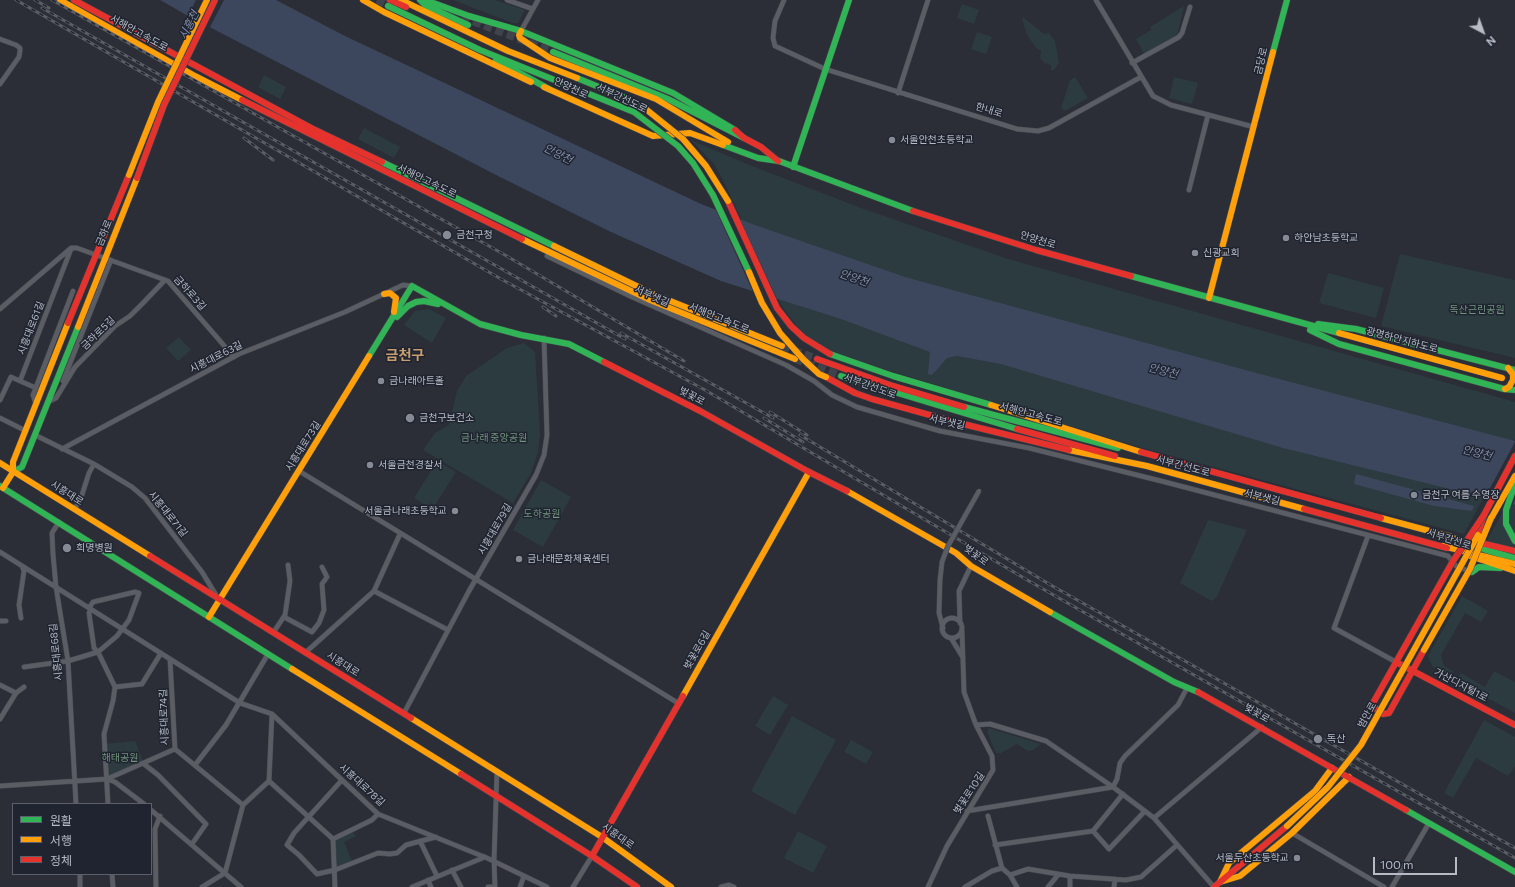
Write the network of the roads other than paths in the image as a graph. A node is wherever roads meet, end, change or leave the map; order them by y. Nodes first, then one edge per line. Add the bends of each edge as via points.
1 (60, 0) edge
2 (74, 0) edge
3 (207, 0) edge
4 (215, 0) edge
5 (363, 0) edge
6 (401, 0) edge
7 (420, 0) edge
8 (425, 0) edge
9 (507, 0) edge
10 (538, 0) edge
11 (784, 0) edge
12 (849, 0) edge
13 (928, 0) edge
14 (1096, 0) edge
15 (1287, 0) edge
16 (389, 3) edge
17 (1190, 7) dead end
18 (533, 9) junction
19 (521, 31) junction
20 (0, 39) edge
21 (480, 50) junction
22 (553, 52) tunnel mouth
23 (530, 59) junction
24 (1132, 63) junction
25 (523, 66) junction
26 (825, 69) junction
27 (1140, 77) junction
28 (0, 84) edge
29 (549, 88) junction
30 (898, 92) junction
31 (1208, 115) junction
32 (1254, 127) junction
33 (744, 138) junction
34 (741, 151) junction
35 (779, 162) junction
36 (792, 167) junction
37 (1189, 190) dead end
38 (71, 248) junction
39 (95, 254) junction
40 (548, 256) dead end
41 (108, 259) junction
42 (165, 280) junction
43 (412, 286) junction
44 (73, 291) dead end
45 (384, 294) junction
46 (1210, 298) junction
47 (447, 306) junction
48 (0, 309) edge
49 (392, 322) junction
50 (1296, 322) junction
51 (544, 338) junction
52 (782, 346) tunnel mouth
53 (234, 357) junction
54 (795, 359) tunnel mouth
55 (817, 359) tunnel mouth
56 (1508, 368) junction
57 (1515, 371) edge
58 (841, 376) tunnel mouth
59 (1502, 378) dead end
60 (20, 381) junction
61 (36, 388) junction
62 (1511, 390) edge
63 (59, 392) junction
64 (0, 400) edge
65 (48, 402) junction
66 (36, 406) junction
67 (0, 418) edge
68 (26, 431) junction
69 (35, 435) junction
70 (62, 449) junction
71 (1150, 455) junction
72 (1515, 456) edge
73 (0, 463) edge
74 (94, 464) junction
75 (1146, 466) junction
76 (299, 471) junction
77 (13, 472) junction
78 (809, 472) junction
79 (1515, 476) edge
80 (1515, 484) edge
81 (1, 489) edge
82 (979, 491) dead end
83 (74, 509) junction
84 (1484, 515) junction
85 (1381, 518) joint
86 (1491, 518) junction
87 (59, 522) junction
88 (1376, 528) joint
89 (400, 534) junction
90 (1478, 535) junction
91 (1368, 536) junction
92 (1448, 536) junction
93 (1515, 541) edge
94 (1443, 546) junction
95 (1515, 551) edge
96 (0, 552) edge
97 (1515, 558) edge
98 (1515, 564) edge
99 (288, 565) dead end
100 (22, 566) junction
101 (971, 566) junction
102 (322, 567) dead end
103 (1506, 568) junction
104 (1515, 571) edge
105 (1472, 572) joint
106 (476, 580) junction
107 (56, 587) junction
108 (374, 591) junction
109 (220, 600) junction
110 (959, 608) junction
111 (90, 609) junction
112 (939, 613) junction
113 (209, 617) junction
114 (284, 617) junction
115 (21, 618) dead end
116 (947, 620) junction
117 (0, 621) edge
118 (6, 621) dead end
119 (960, 623) junction
120 (943, 628) junction
121 (122, 629) junction
122 (448, 630) junction
123 (962, 631) junction
124 (273, 633) junction
125 (950, 638) junction
126 (98, 652) junction
127 (161, 653) junction
128 (305, 653) junction
129 (268, 654) junction
130 (170, 659) junction
131 (964, 659) junction
132 (68, 661) junction
133 (1396, 662) junction
134 (24, 667) dead end
135 (1413, 670) junction
136 (0, 685) edge
137 (24, 687) dead end
138 (115, 687) junction
139 (1187, 688) junction
140 (16, 693) junction
141 (240, 703) junction
142 (678, 703) junction
143 (404, 713) junction
144 (272, 714) junction
145 (0, 719) edge
146 (976, 725) junction
147 (1515, 726) edge
148 (1262, 727) junction
149 (175, 749) junction
150 (144, 764) junction
151 (195, 765) junction
152 (1332, 768) junction
153 (496, 771) junction
154 (1349, 777) junction
155 (107, 779) junction
156 (342, 780) junction
157 (75, 781) junction
158 (269, 781) junction
159 (0, 786) edge
160 (1113, 787) junction
161 (1123, 794) junction
162 (495, 795) junction
163 (76, 803) edge
164 (108, 803) edge
165 (143, 803) edge
166 (243, 805) junction
167 (152, 811) edge
168 (967, 811) junction
169 (1145, 811) junction
170 (378, 814) junction
171 (160, 816) junction
172 (988, 816) dead end
173 (308, 817) junction
174 (1154, 818) junction
175 (1429, 823) junction
176 (1093, 831) junction
177 (1292, 833) junction
178 (436, 837) junction
179 (602, 837) junction
180 (333, 839) junction
181 (420, 841) junction
182 (192, 844) junction
183 (995, 845) junction
184 (1178, 845) junction
185 (592, 856) junction
186 (487, 858) junction
187 (494, 861) junction
188 (1002, 868) junction
189 (334, 870) junction
190 (452, 870) junction
191 (1515, 872) edge
192 (225, 873) junction
193 (80, 875) edge
194 (112, 875) edge
195 (1010, 875) junction
196 (1058, 875) junction
197 (437, 876) junction
198 (524, 876) junction
199 (1070, 876) junction
200 (1115, 879) junction
201 (428, 880) junction
202 (1220, 882) junction
203 (537, 885) edge
204 (80, 887) edge
205 (113, 887) edge
206 (156, 887) edge
207 (202, 887) edge
208 (241, 887) edge
209 (335, 887) edge
210 (412, 887) edge
211 (432, 887) edge
212 (460, 887) edge
213 (488, 887) edge
214 (496, 887) edge
215 (520, 887) edge
216 (547, 887) edge
217 (573, 887) edge
218 (637, 887) edge
219 (671, 887) edge
220 (721, 887) edge
221 (734, 887) edge
222 (928, 887) edge
223 (966, 887) edge
224 (1017, 887) edge
225 (1048, 887) edge
226 (1070, 887) edge
227 (1114, 887) edge
228 (1214, 887) edge
229 (1384, 887) edge
230 (1392, 887) edge

1 - 54 main road, 서해안고속도로, bridge via 195,76 289,125 650,300
2 - 52 main road, 서해안고속도로, bridge via 313,129 653,294
3 - 39 main road, 금하로, bridge via 158,102
4 - 41 main road, 금하로, bridge via 164,105
5 - 29 main road, 안양천로 via 520,78
6 - 23 main road, 서부간선도로
7 - 23 main road via 425,5 508,45
8 - 19 main road, 안양천로
9 - 18 street
10 - 18 street
11 - 26 street, 한내로 via 775,21 775,46
12 - 26 main road
13 - 30 street
14 - 24 street
15 - 32 main road, 금당로
16 - 21 main road, 서부간선도로
16 - 25 main road via 498,52
17 - 24 street via 1179,37
18 - 19 street
19 - 33 main road, 안양천로 via 673,93 730,126
19 - 34 main road via 520,38 550,58 656,99
20 - 28 street via 16,45 20,51 19,57
21 - 25 main road, 서부간선도로
21 - 29 main road
22 - 33 main road via 668,99
23 - 71 main road, 서부간선도로, bridge via 628,99 647,110 683,139 717,181 772,300 791,326 804,338 826,352 860,365
24 - 27 street
25 - 75 main road, 서부간선도로, bridge via 634,112 663,133 693,163 713,195 770,318 780,333 818,374 872,399 955,422
26 - 30 street, 한내로
26 - 36 main road
27 - 30 street, 한내로 via 1049,128 1038,131 1017,129
27 - 31 street via 1156,98
29 - 34 main road, 안양천로 via 653,136 690,133
31 - 32 street
31 - 37 street
32 - 46 main road, 금당로
33 - 35 main road, 안양천로 via 761,147
34 - 35 main road, 안양천로
35 - 36 main road, 안양천로
36 - 46 main road, 안양천로 via 908,210 1090,266
38 - 39 street, 금하로3길
38 - 48 street
38 - 60 street, 시흥대로61길
39 - 41 street, 금하로3길
39 - 66 main road, 금하로
40 - 91 street, 서부샛길 via 632,297 786,365 832,395 856,407 940,431 1066,457
41 - 42 street, 금하로3길
41 - 63 street
41 - 65 main road, 금하로
42 - 53 street, 금하로3길
42 - 63 street, 금하로5길 via 75,367
43 - 45 street, 시흥대로63길 via 403,285
43 - 47 main road, 벚꽃로
43 - 49 main road, 시흥대로73길
44 - 61 street
45 - 49 main road via 394,294 397,301
45 - 53 street, 시흥대로63길
46 - 50 main road, 안양천로
47 - 49 main road via 430,301 416,302 408,306
47 - 51 main road, 벚꽃로 via 480,324
49 - 76 main road, 시흥대로73길
50 - 56 main road via 1356,329
50 - 59 main road, 광명하안지하도로
50 - 62 main road via 1339,344
51 - 78 main road, 벚꽃로 via 580,349 702,412
51 - 106 street, 시흥대로79길 via 547,435 544,455 536,475
53 - 70 street, 시흥대로63길
55 - 71 main road, 서해안고속도로 via 957,405
56 - 57 main road
56 - 62 main road via 1513,374 1509,387
58 - 75 main road, 서해안고속도로
60 - 61 street
60 - 64 street via 11,377
61 - 66 street via 33,395
63 - 65 street, 금하로5길 via 56,398
65 - 69 main road, 금하로
66 - 68 main road, 금하로
67 - 68 street
68 - 77 main road, 금하로 via 13,462
69 - 70 street
69 - 77 main road, 금하로 via 22,468
70 - 74 street, 시흥대로71길
71 - 85 main road, 서부간선도로
72 - 84 main road, 범안로
73 - 77 main road, 시흥대로
74 - 83 street via 80,501
74 - 109 street, 시흥대로71길 via 122,479 145,498 202,572
75 - 88 main road, 서부간선도로
76 - 89 street
76 - 109 main road, 시흥대로73길
77 - 81 main road, 금하로
77 - 83 main road, 시흥대로
78 - 101 main road, 벚꽃로 via 956,553
78 - 142 main road, 벚꽃로6길
79 - 86 main road, 범안로
80 - 93 main road via 1506,510 1508,531
81 - 87 main road
82 - 112 street, bridge via 948,546 942,562
83 - 109 main road, 시흥대로
84 - 90 main road, 범안로, bridge
84 - 133 main road, bridge via 1453,561
85 - 92 main road, 서부간선로
86 - 90 main road, 범안로, bridge
86 - 135 main road, bridge via 1470,569
87 - 107 street, 시흥대로68길 via 52,534
87 - 113 main road
88 - 94 main road, 서부간선로
89 - 106 street
89 - 108 street
90 - 202 main road, 범안로, bridge via 1361,745 1328,788
91 - 105 street, 서부샛길 via 1448,556 1456,566
91 - 133 street via 1334,628
92 - 95 main road, 서부간선로
92 - 97 main road
94 - 98 main road
94 - 103 main road, 서부간선로
96 - 100 street, 시흥대로78길
99 - 114 street via 290,581
100 - 107 street, 시흥대로78길
100 - 115 street via 24,572 19,606
101 - 110 street, 벚꽃로10길 via 959,592
101 - 139 main road, 벚꽃로
102 - 114 street via 327,577 322,584 324,610 319,623 312,632
103 - 104 main road, 서부간선로
103 - 105 main road via 1479,568
106 - 122 street, 시흥대로79길
106 - 142 street
107 - 111 street, 시흥대로78길
107 - 132 street, 시흥대로68길
108 - 122 street
108 - 128 street
109 - 113 main road, 시흥대로73길
109 - 124 main road, 시흥대로
110 - 116 street via 954,617
110 - 119 street, 벚꽃로10길
111 - 121 street, 시흥대로78길
111 - 121 street via 93,602 138,593 133,610
111 - 126 street via 94,648
112 - 116 street
112 - 120 street
113 - 129 main road
114 - 124 street
116 - 119 street via 955,619
116 - 120 street
117 - 118 street
119 - 123 street, 벚꽃로10길
120 - 125 street
121 - 126 street
121 - 127 street, 시흥대로78길
122 - 143 street, 시흥대로79길
123 - 125 street via 958,636
123 - 131 street, 벚꽃로10길
124 - 128 main road, 시흥대로
125 - 131 street
126 - 132 street
126 - 138 street
127 - 130 street, 시흥대로78길
127 - 138 street via 142,684
128 - 143 main road, 시흥대로
129 - 141 street
129 - 162 main road
130 - 141 street, 시흥대로78길
130 - 149 street, 시흥대로74길
131 - 146 street, 벚꽃로10길 via 964,692
132 - 134 street
132 - 157 street, 시흥대로68길
133 - 135 main road, 가산디지털1로
133 - 135 main road via 1373,703 1383,714 1389,713
135 - 147 main road, 가산디지털1로
136 - 140 street
137 - 140 street
138 - 155 street via 104,734
139 - 148 main road, 벚꽃로 via 1201,693
139 - 160 street via 1178,705 1125,756
140 - 145 street
141 - 144 street, 시흥대로78길
141 - 151 street
142 - 179 main road, 벚꽃로6길
143 - 153 main road, 시흥대로
144 - 156 street, 시흥대로78길
144 - 158 street
146 - 160 street via 990,724 1046,741
146 - 168 street, 벚꽃로10길 via 994,763 991,776
148 - 152 main road, 벚꽃로
148 - 174 street
149 - 150 street, 시흥대로74길
149 - 151 street
150 - 155 street, 시흥대로74길
150 - 182 street via 206,824
151 - 166 street
152 - 154 main road, 벚꽃로
152 - 202 main road via 1315,791 1229,863
153 - 162 street
153 - 179 main road, 시흥대로
154 - 175 main road, 벚꽃로
154 - 177 main road
155 - 157 street
155 - 164 street
155 - 165 street via 116,782
156 - 170 street, 시흥대로78길
156 - 173 street
157 - 159 street
157 - 163 street, 시흥대로68길
158 - 166 street
158 - 173 street
160 - 161 street
160 - 168 street
161 - 169 street
161 - 176 street
162 - 185 main road
162 - 187 street
166 - 192 street
167 - 171 street
168 - 222 street, 벚꽃로10길 via 946,846
169 - 174 street
169 - 176 street via 1109,848
170 - 178 street, 시흥대로78길
170 - 180 street via 372,820
171 - 182 street
171 - 206 street via 155,829
172 - 183 street
173 - 180 street
173 - 189 street via 287,846 317,874
174 - 184 street
175 - 191 main road, 벚꽃로
175 - 230 street
176 - 183 street
177 - 202 main road via 1240,876
177 - 229 street
178 - 181 street
178 - 186 street, 시흥대로78길
179 - 185 main road, 벚꽃로6길
179 - 219 main road, 시흥대로
180 - 189 street
181 - 189 street via 406,845 397,852 378,853
181 - 197 street
182 - 192 street
183 - 188 street
184 - 200 street via 1141,877
184 - 228 street
185 - 217 street
185 - 218 main road
186 - 187 street, 시흥대로78길
186 - 190 street via 482,857
187 - 198 street, 시흥대로78길
187 - 214 street
188 - 195 street
188 - 223 street via 992,871
189 - 209 street
190 - 197 street
190 - 212 street
192 - 207 street
192 - 208 street
193 - 204 street
194 - 205 street
195 - 196 street via 1028,869
195 - 224 street
196 - 199 street
196 - 225 street
197 - 201 street
198 - 203 street, 시흥대로78길
198 - 215 street
199 - 200 street
199 - 226 street
200 - 227 street
201 - 210 street
201 - 211 street
202 - 228 main road, 범안로
203 - 216 street, 시흥대로78길
213 - 214 street
220 - 221 street

